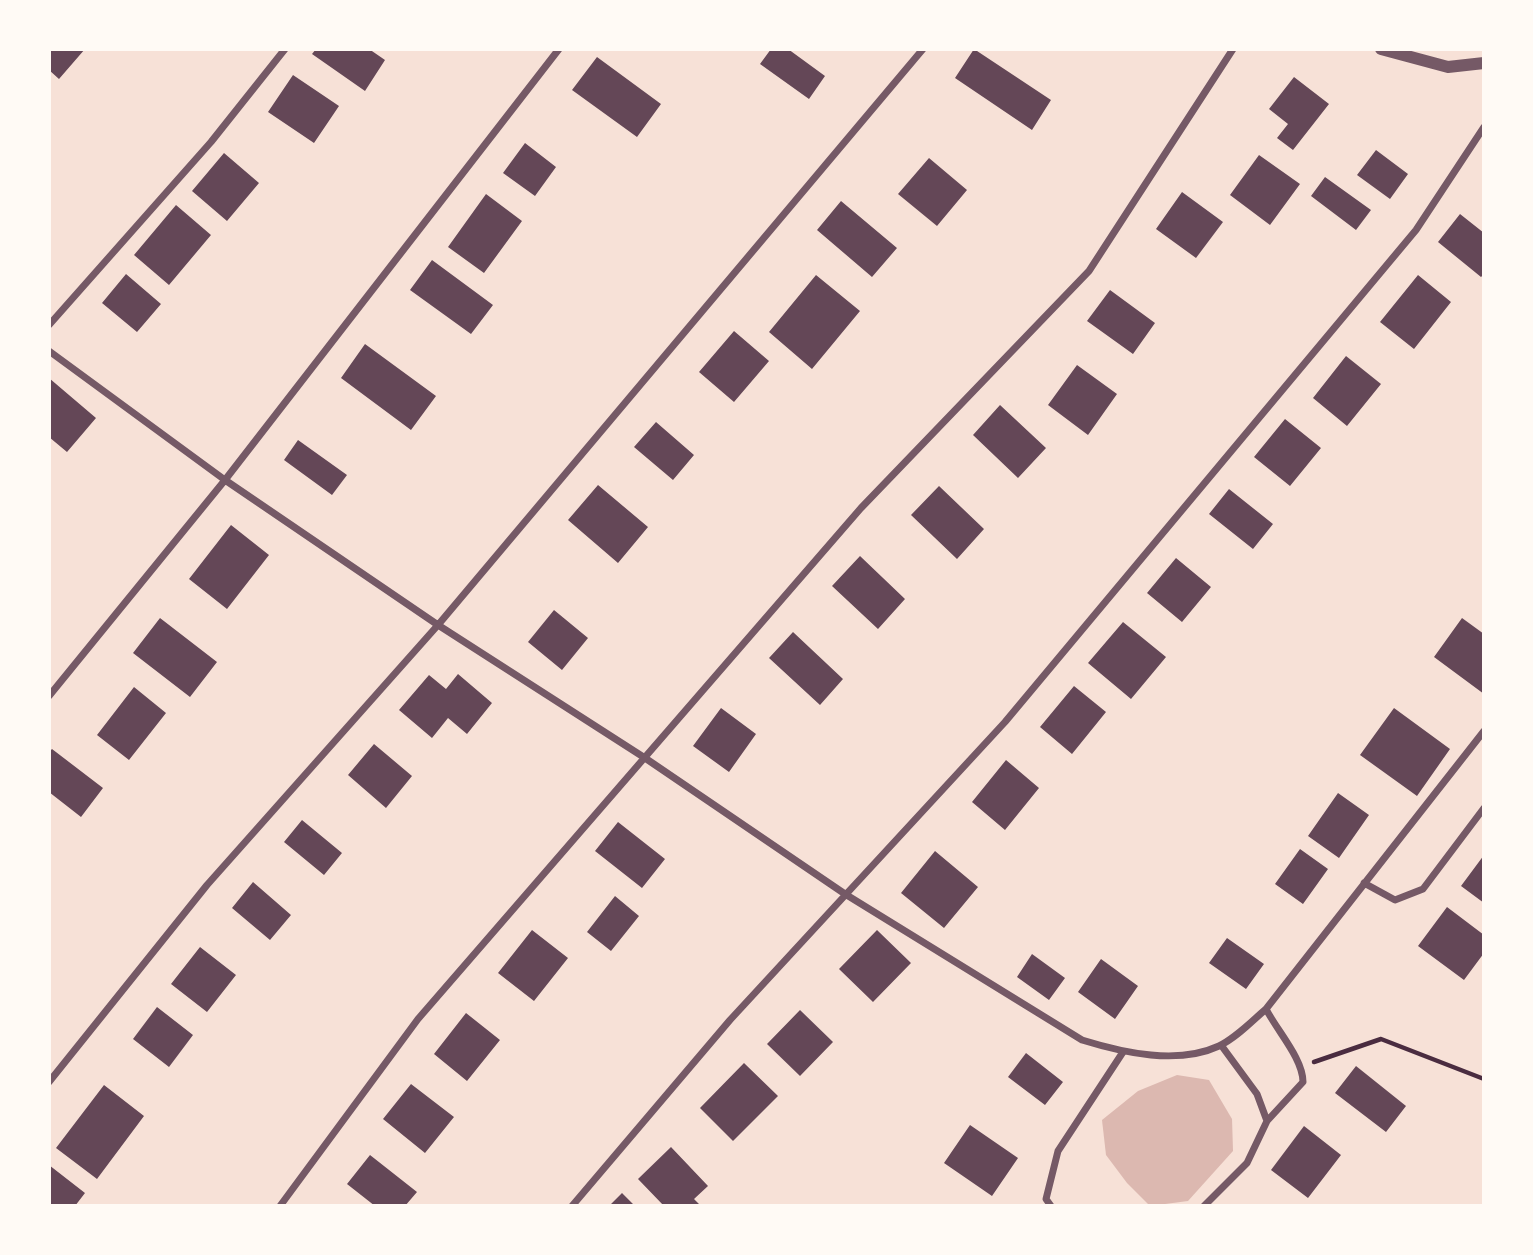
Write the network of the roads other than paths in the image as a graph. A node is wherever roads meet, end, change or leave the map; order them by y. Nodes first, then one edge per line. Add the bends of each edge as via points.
1 (285, 49) edge
2 (559, 49) edge
3 (923, 49) edge
4 (1233, 49) edge
5 (1381, 49) edge
6 (1484, 63) edge
7 (1484, 127) edge
8 (49, 325) edge
9 (49, 351) edge
10 (225, 480) junction
11 (438, 625) junction
12 (49, 696) edge
13 (1484, 731) edge
14 (645, 758) junction
15 (1484, 808) edge
16 (1364, 883) junction
17 (845, 894) junction
18 (1266, 1009) junction
19 (1221, 1045) junction
20 (1123, 1052) junction
21 (49, 1082) edge
22 (1267, 1121) junction
23 (280, 1206) edge
24 (572, 1206) edge
25 (1051, 1206) edge
26 (1204, 1206) edge

1 - 8 street via 211,142
2 - 10 street
3 - 11 street
4 - 14 street via 1089,271 862,508
5 - 6 street via 1448,67
7 - 17 street via 1416,230 1372,284 1005,722
9 - 10 street
10 - 11 street
10 - 12 street
11 - 14 street
11 - 21 street via 207,886
13 - 16 street
14 - 17 street
14 - 23 street via 418,1019
15 - 16 street via 1423,889 1395,900
16 - 18 street
17 - 20 street via 1082,1040
17 - 24 street via 730,1020
18 - 19 street
18 - 22 street via 1303,1066 1303,1082
19 - 20 street via 1191,1055
19 - 22 street via 1257,1094
20 - 25 street via 1058,1152 1046,1199
22 - 26 street via 1247,1163

